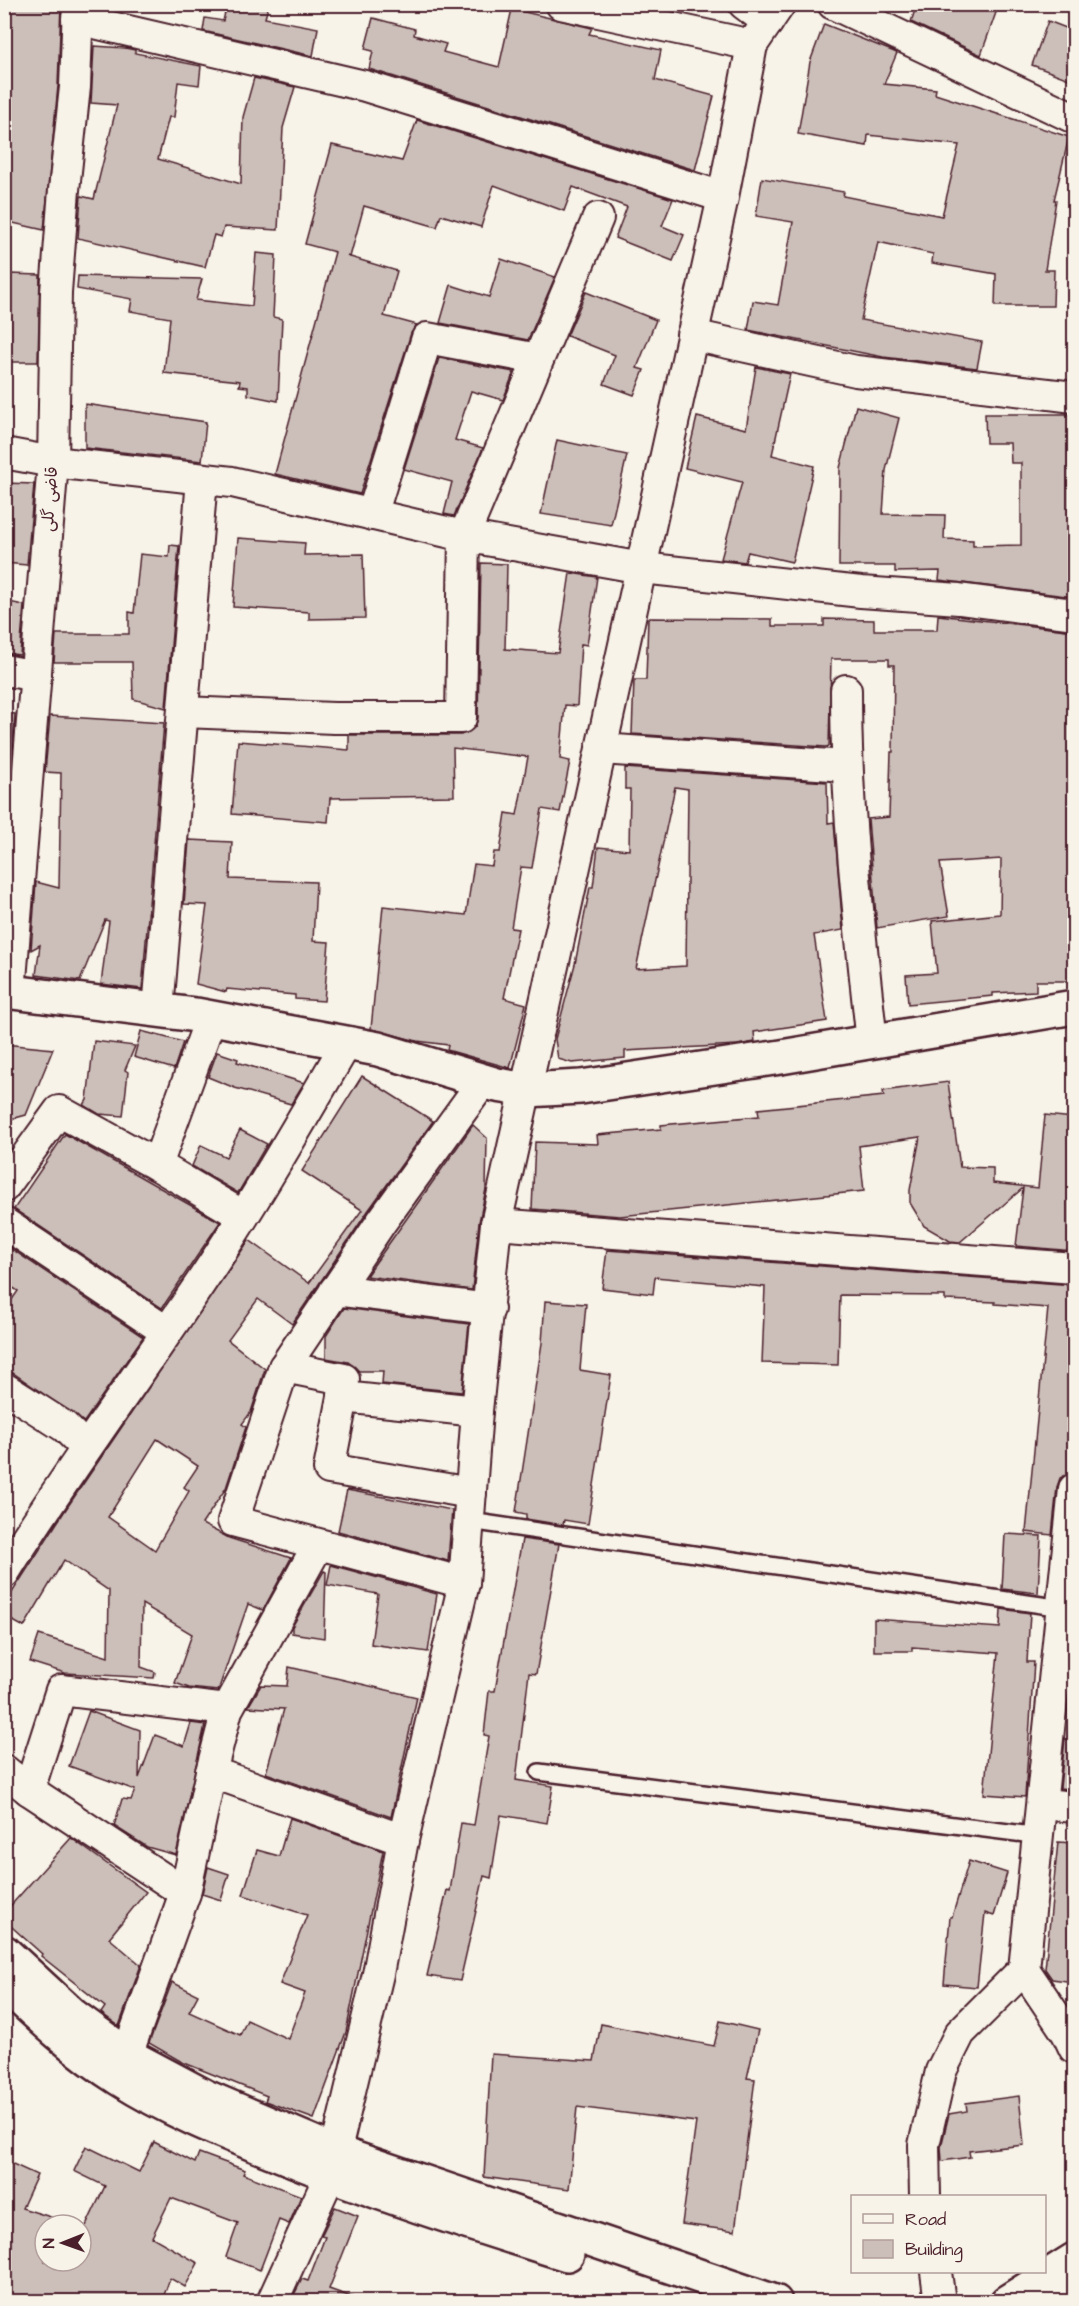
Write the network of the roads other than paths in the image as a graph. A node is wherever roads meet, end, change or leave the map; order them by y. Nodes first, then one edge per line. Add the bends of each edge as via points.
1 (561, 4) edge
2 (744, 4) edge
3 (832, 4) edge
4 (78, 12) edge
5 (767, 24) edge
6 (1074, 118) edge
7 (723, 197) junction
8 (598, 218) dead end
9 (692, 335) junction
10 (538, 359) junction
11 (1074, 397) edge
12 (4, 453) edge
13 (53, 462) junction
14 (202, 479) junction
15 (372, 515) junction
16 (464, 536) junction
17 (642, 568) junction
18 (1074, 614) edge
19 (4, 670) edge
20 (36, 676) junction
21 (846, 690) dead end
22 (183, 712) junction
23 (601, 749) junction
24 (846, 766) junction
25 (7, 992) edge
26 (1074, 1007) edge
27 (158, 1010) junction
28 (211, 1017) junction
29 (873, 1042) junction
30 (346, 1044) junction
31 (484, 1080) junction
32 (527, 1090) junction
33 (157, 1165) junction
34 (4, 1187) edge
35 (243, 1216) junction
36 (4, 1223) edge
37 (496, 1224) junction
38 (1074, 1268) edge
39 (335, 1290) junction
40 (489, 1309) junction
41 (167, 1332) junction
42 (284, 1367) junction
43 (4, 1389) edge
44 (343, 1397) junction
45 (477, 1411) junction
46 (87, 1448) junction
47 (1074, 1489) edge
48 (470, 1507) junction
49 (1072, 1535) edge
50 (318, 1545) junction
51 (4, 1573) edge
52 (464, 1583) junction
53 (1062, 1608) junction
54 (227, 1710) junction
55 (4, 1770) edge
56 (211, 1772) junction
57 (539, 1772) dead end
58 (28, 1790) junction
59 (1043, 1804) junction
60 (1074, 1807) edge
61 (1040, 1836) junction
62 (403, 1840) junction
63 (185, 1893) junction
64 (4, 1952) edge
65 (1024, 1969) junction
66 (4, 1983) edge
67 (1074, 2048) edge
68 (127, 2055) junction
69 (333, 2164) junction
70 (925, 2195) edge
71 (1074, 2260) edge
72 (936, 2273) edge
73 (1074, 2290) edge
74 (272, 2301) edge
75 (716, 2301) edge
76 (776, 2301) edge
77 (940, 2301) edge
78 (1007, 2301) edge
79 (1058, 2301) edge

1 - 5 street
2 - 5 street
3 - 6 street
4 - 7 street via 365,86
4 - 13 street, قاضی گلی via 56,292
5 - 7 street
7 - 9 street
8 - 10 street
9 - 11 street via 856,371
9 - 17 street
10 - 15 street via 427,338
10 - 16 street
12 - 13 street
13 - 14 street
13 - 20 street, قاضی گلی
14 - 15 street via 232,482
14 - 22 street
15 - 16 street
16 - 17 street
16 - 22 street via 461,718
17 - 18 street
17 - 23 street
19 - 20 street
20 - 25 street, قاضی گلی
21 - 24 street
22 - 27 street
23 - 24 street
23 - 32 street
24 - 29 street via 851,852
25 - 27 main road
26 - 29 main road
27 - 28 main road
28 - 30 main road
28 - 33 street
29 - 32 main road via 581,1087
30 - 31 main road via 378,1048
30 - 35 street
31 - 32 main road
31 - 39 street
32 - 37 street
33 - 34 street via 59,1111
33 - 35 street
35 - 41 street
36 - 41 street
37 - 38 street
37 - 40 street
39 - 40 street
39 - 42 street
40 - 45 street
41 - 46 street
42 - 44 street via 344,1379
42 - 50 street via 233,1521
43 - 46 street via 65,1427
44 - 45 street
44 - 48 street via 329,1469
45 - 48 street
46 - 51 street
47 - 49 street
48 - 52 street
48 - 53 lane
49 - 53 street
50 - 52 street
50 - 54 street
52 - 62 street
53 - 59 street
54 - 56 street
54 - 58 street via 62,1690
55 - 58 street
56 - 62 street
56 - 63 street
57 - 61 lane
58 - 63 street
59 - 60 street
59 - 61 street
61 - 65 street
62 - 69 street via 378,1974
63 - 68 street
64 - 68 main road via 72,2015
65 - 67 street
65 - 70 street via 960,2033 941,2071 924,2145
66 - 69 main road via 58,2034 119,2079 197,2121
68 - 69 main road
69 - 74 street
69 - 75 main road via 426,2210
69 - 76 main road
71 - 78 main road
72 - 77 street
73 - 79 main road

